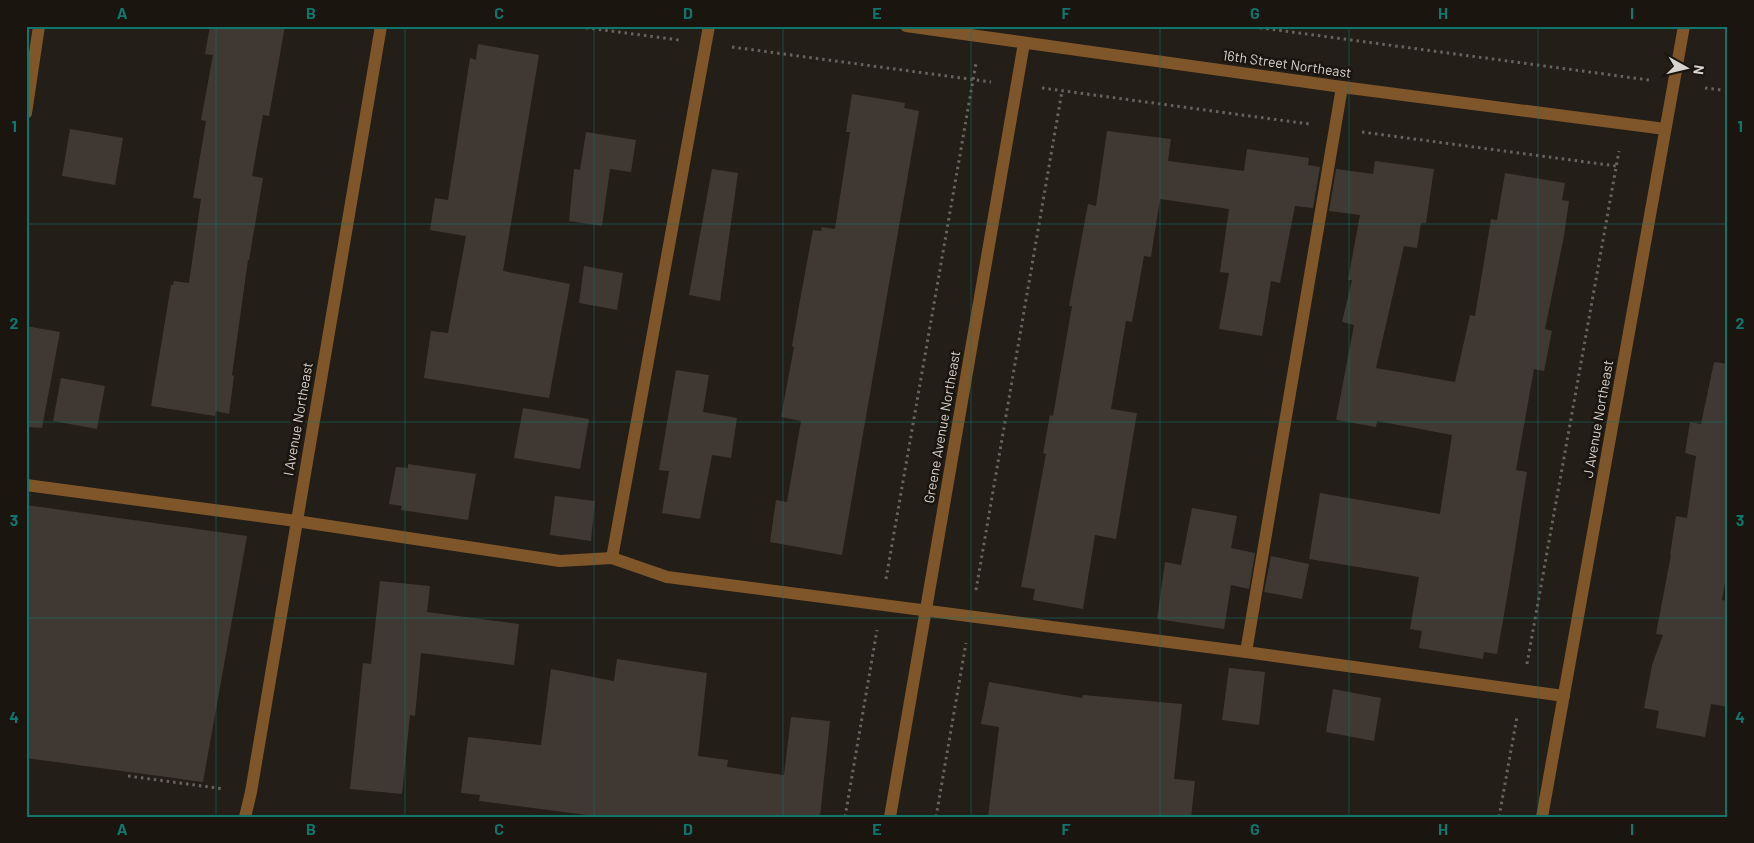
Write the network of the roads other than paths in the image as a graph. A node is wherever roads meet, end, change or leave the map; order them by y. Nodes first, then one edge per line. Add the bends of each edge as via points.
1 (39, 26) edge
2 (381, 26) edge
3 (709, 26) edge
4 (906, 26) edge
5 (1684, 26) edge
6 (1024, 43) junction
7 (1342, 87) junction
8 (26, 113) edge
9 (1665, 129) junction
10 (26, 485) edge
11 (296, 521) junction
12 (612, 558) junction
13 (925, 609) junction
14 (1246, 652) junction
15 (1564, 696) junction
16 (245, 817) edge
17 (890, 817) edge
18 (1542, 817) edge

1 - 8 street
2 - 11 street, I Avenue Northeast
3 - 12 street
4 - 6 street, 16th Street Northeast
5 - 9 street, J Avenue Northeast
6 - 7 street, 16th Street Northeast
6 - 13 street, Greene Avenue Northeast
7 - 9 street, 16th Street Northeast
7 - 14 street
9 - 15 street, J Avenue Northeast
10 - 11 street
11 - 12 street via 560,561
11 - 16 street, I Avenue Northeast
12 - 13 street via 667,576
13 - 14 street
13 - 17 street, Greene Avenue Northeast
14 - 15 street
15 - 18 street, J Avenue Northeast

